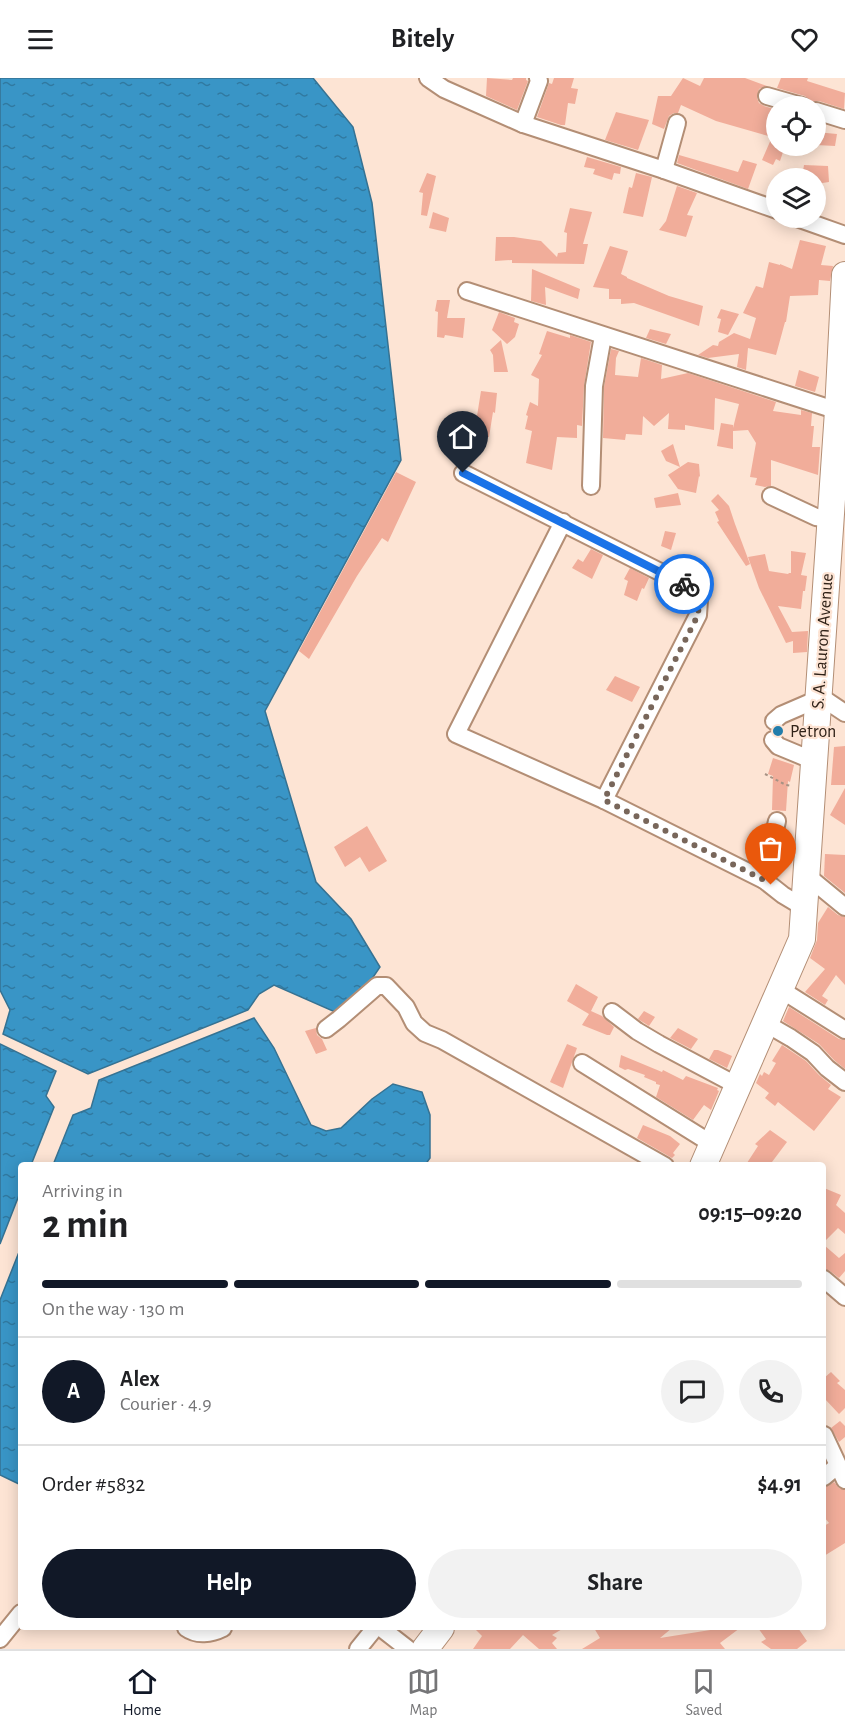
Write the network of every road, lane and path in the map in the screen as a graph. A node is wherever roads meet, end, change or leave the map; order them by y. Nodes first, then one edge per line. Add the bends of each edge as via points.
1 (428, 78) edge
2 (538, 78) edge
3 (826, 114) edge
4 (845, 120) edge
5 (677, 123) dead end
6 (522, 124) junction
7 (664, 170) junction
8 (766, 206) edge
9 (825, 228) edge
10 (845, 235) edge
11 (845, 275) edge
12 (467, 291) dead end
13 (603, 336) junction
14 (838, 411) junction
15 (840, 461) edge
16 (463, 473) dead end
17 (591, 486) dead end
18 (771, 496) dead end
19 (830, 519) junction
20 (563, 522) junction
21 (818, 697) junction
22 (845, 713) edge
23 (774, 721) dead end
24 (773, 740) dead end
25 (814, 761) junction
26 (765, 774) dead end
27 (812, 788) junction
28 (604, 800) junction
29 (777, 821) dead end
30 (806, 875) junction
31 (764, 880) junction
32 (845, 907) edge
33 (802, 908) junction
34 (780, 988) junction
35 (612, 1012) dead end
36 (765, 1023) junction
37 (326, 1029) dead end
38 (845, 1030) edge
39 (582, 1063) dead end
40 (845, 1082) edge
41 (738, 1086) junction
42 (708, 1155) edge
43 (658, 1162) edge
44 (826, 1281) edge
45 (845, 1297) edge
46 (826, 1439) edge
47 (841, 1473) edge
48 (826, 1477) edge
49 (18, 1617) edge
50 (188, 1630) edge
51 (220, 1630) edge
52 (373, 1630) edge
53 (384, 1630) edge
54 (439, 1630) edge
55 (0, 1639) edge
56 (358, 1649) edge
57 (408, 1649) edge
58 (425, 1649) edge

1 - 6 street
2 - 6 street
3 - 4 street
5 - 7 street
6 - 7 street
7 - 8 street
9 - 10 street
11 - 14 highway, S. A. Lauron Avenue
12 - 13 street
13 - 14 street
13 - 17 street via 594,386
14 - 15 highway, S. A. Lauron Avenue
15 - 19 highway, S. A. Lauron Avenue
16 - 20 street
18 - 19 street via 816,517
19 - 21 highway, S. A. Lauron Avenue
20 - 28 street via 687,585 699,600 698,615
20 - 28 street via 456,734
21 - 22 street
21 - 23 street
21 - 25 highway, S. A. Lauron Avenue
24 - 25 street via 778,746
25 - 27 highway, S. A. Lauron Avenue
26 - 27 path via 786,785
27 - 30 highway, S. A. Lauron Avenue
28 - 31 street
29 - 31 street
30 - 32 street
30 - 33 highway, S. A. Lauron Avenue
31 - 33 street
33 - 34 highway, S. A. Lauron Avenue via 801,939
34 - 36 highway, S. A. Lauron Avenue
34 - 38 street
35 - 41 street via 659,1044
36 - 40 street via 813,1053
36 - 41 highway, S. A. Lauron Avenue
37 - 43 street via 377,986 386,986 425,1033
39 - 42 street
41 - 42 highway, S. A. Lauron Avenue
44 - 45 street
46 - 47 street
47 - 48 street
49 - 55 street
50 - 51 street via 213,1634
52 - 56 street
53 - 57 street
54 - 58 highway

